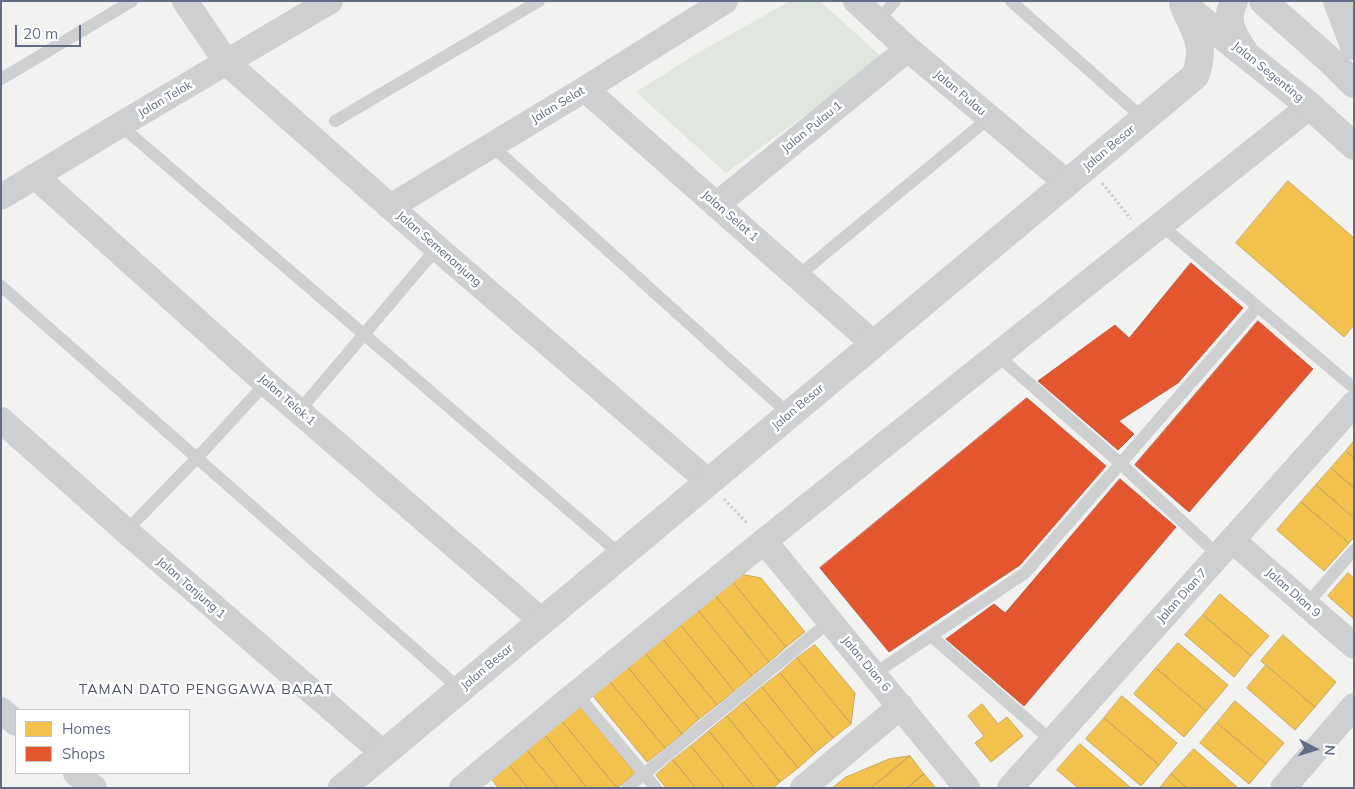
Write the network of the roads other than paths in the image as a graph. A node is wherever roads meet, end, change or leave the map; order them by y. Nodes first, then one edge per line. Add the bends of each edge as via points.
1 (132, 1) edge
2 (185, 1) edge
3 (330, 1) edge
4 (539, 1) edge
5 (725, 1) edge
6 (856, 1) edge
7 (895, 1) edge
8 (1011, 1) edge
9 (1234, 1) edge
10 (1263, 1) edge
11 (1337, 1) edge
12 (1181, 3) edge
13 (878, 21) junction
14 (1354, 46) edge
15 (908, 49) junction
16 (1248, 56) junction
17 (227, 63) junction
18 (1, 79) edge
19 (1354, 84) edge
20 (585, 89) junction
21 (1310, 106) junction
22 (989, 118) junction
23 (1144, 119) junction
24 (335, 121) dead end
25 (120, 125) junction
26 (491, 145) junction
27 (1354, 146) edge
28 (35, 176) junction
29 (1067, 183) junction
30 (1, 197) edge
31 (716, 205) junction
32 (390, 207) junction
33 (1153, 231) junction
34 (437, 248) junction
35 (798, 275) junction
36 (1, 286) edge
37 (1257, 307) junction
38 (364, 333) junction
39 (874, 344) junction
40 (997, 356) junction
41 (266, 383) junction
42 (1354, 388) edge
43 (1354, 404) edge
44 (299, 411) junction
45 (789, 414) junction
46 (1, 420) edge
47 (196, 459) junction
48 (1121, 464) junction
49 (709, 482) junction
50 (126, 531) junction
51 (764, 541) junction
52 (1225, 548) junction
53 (1354, 550) edge
54 (621, 555) junction
55 (1306, 605) junction
56 (542, 621) junction
57 (830, 621) junction
58 (931, 636) junction
59 (1354, 646) edge
60 (874, 674) junction
61 (460, 689) junction
62 (576, 693) junction
63 (901, 706) junction
64 (1354, 706) edge
65 (1, 710) edge
66 (15, 722) edge
67 (1052, 741) junction
68 (383, 753) junction
69 (77, 774) edge
70 (644, 774) junction
71 (809, 786) edge
72 (94, 788) edge
73 (342, 788) edge
74 (462, 788) edge
75 (627, 788) edge
76 (656, 788) edge
77 (968, 788) edge
78 (1010, 788) edge
79 (1283, 788) edge

1 - 18 lane
2 - 17 street, Jalan Semenanjung
3 - 17 street, Jalan Telok
4 - 24 lane
5 - 20 street, Jalan Selat
6 - 13 street, Jalan Pulau
7 - 13 lane
8 - 23 lane
9 - 16 street via 1229,22 1233,36
10 - 19 street
11 - 14 street
12 - 16 street, Jalan Segenting
12 - 23 street, Jalan Besar via 1201,47 1200,62 1195,76
13 - 15 street, Jalan Pulau
15 - 22 street, Jalan Pulau
15 - 31 street, Jalan Pulau 1
16 - 21 street, Jalan Segenting
17 - 25 street, Jalan Telok
17 - 32 street, Jalan Semenanjung
20 - 26 street, Jalan Selat
20 - 31 street, Jalan Selat 1
21 - 27 street, Jalan Segenting
21 - 33 street
22 - 29 street, Jalan Pulau
22 - 35 lane
23 - 29 street, Jalan Besar
25 - 28 street, Jalan Telok
25 - 38 lane
26 - 32 street, Jalan Selat
26 - 45 lane
28 - 30 street, Jalan Telok
28 - 41 street, Jalan Telok 1
29 - 39 street, Jalan Besar
31 - 35 street, Jalan Selat 1
32 - 34 street, Jalan Semenanjung
33 - 37 lane
33 - 40 street
34 - 38 lane
34 - 49 street, Jalan Semenanjung
35 - 39 street, Jalan Selat 1
36 - 47 lane
37 - 42 lane
37 - 48 lane
38 - 44 lane
38 - 54 lane
39 - 45 street, Jalan Besar
40 - 48 lane
40 - 51 street
41 - 44 street, Jalan Telok 1
41 - 47 lane
43 - 52 street, Jalan Dian 7
44 - 56 street, Jalan Telok 1
45 - 49 street, Jalan Besar
46 - 50 street, Jalan Tanjung 1
47 - 50 lane
47 - 61 lane
48 - 52 lane
48 - 58 lane via 1025,573
49 - 54 street, Jalan Besar
50 - 68 street, Jalan Tanjung 1
51 - 57 street, Jalan Dian 6
51 - 62 street
52 - 55 street, Jalan Dian 9
52 - 67 street, Jalan Dian 7
53 - 55 lane
54 - 56 street, Jalan Besar
55 - 59 street, Jalan Dian 9
56 - 61 street, Jalan Besar
57 - 60 street, Jalan Dian 6
57 - 70 lane
58 - 60 lane
58 - 67 lane
60 - 63 street, Jalan Dian 6
61 - 68 street, Jalan Besar
62 - 70 lane
62 - 74 street
63 - 71 street
63 - 77 street, Jalan Dian 6
64 - 79 street
65 - 66 street
67 - 78 street, Jalan Dian 7
68 - 73 street, Jalan Besar
69 - 72 street
70 - 75 lane
70 - 76 lane

